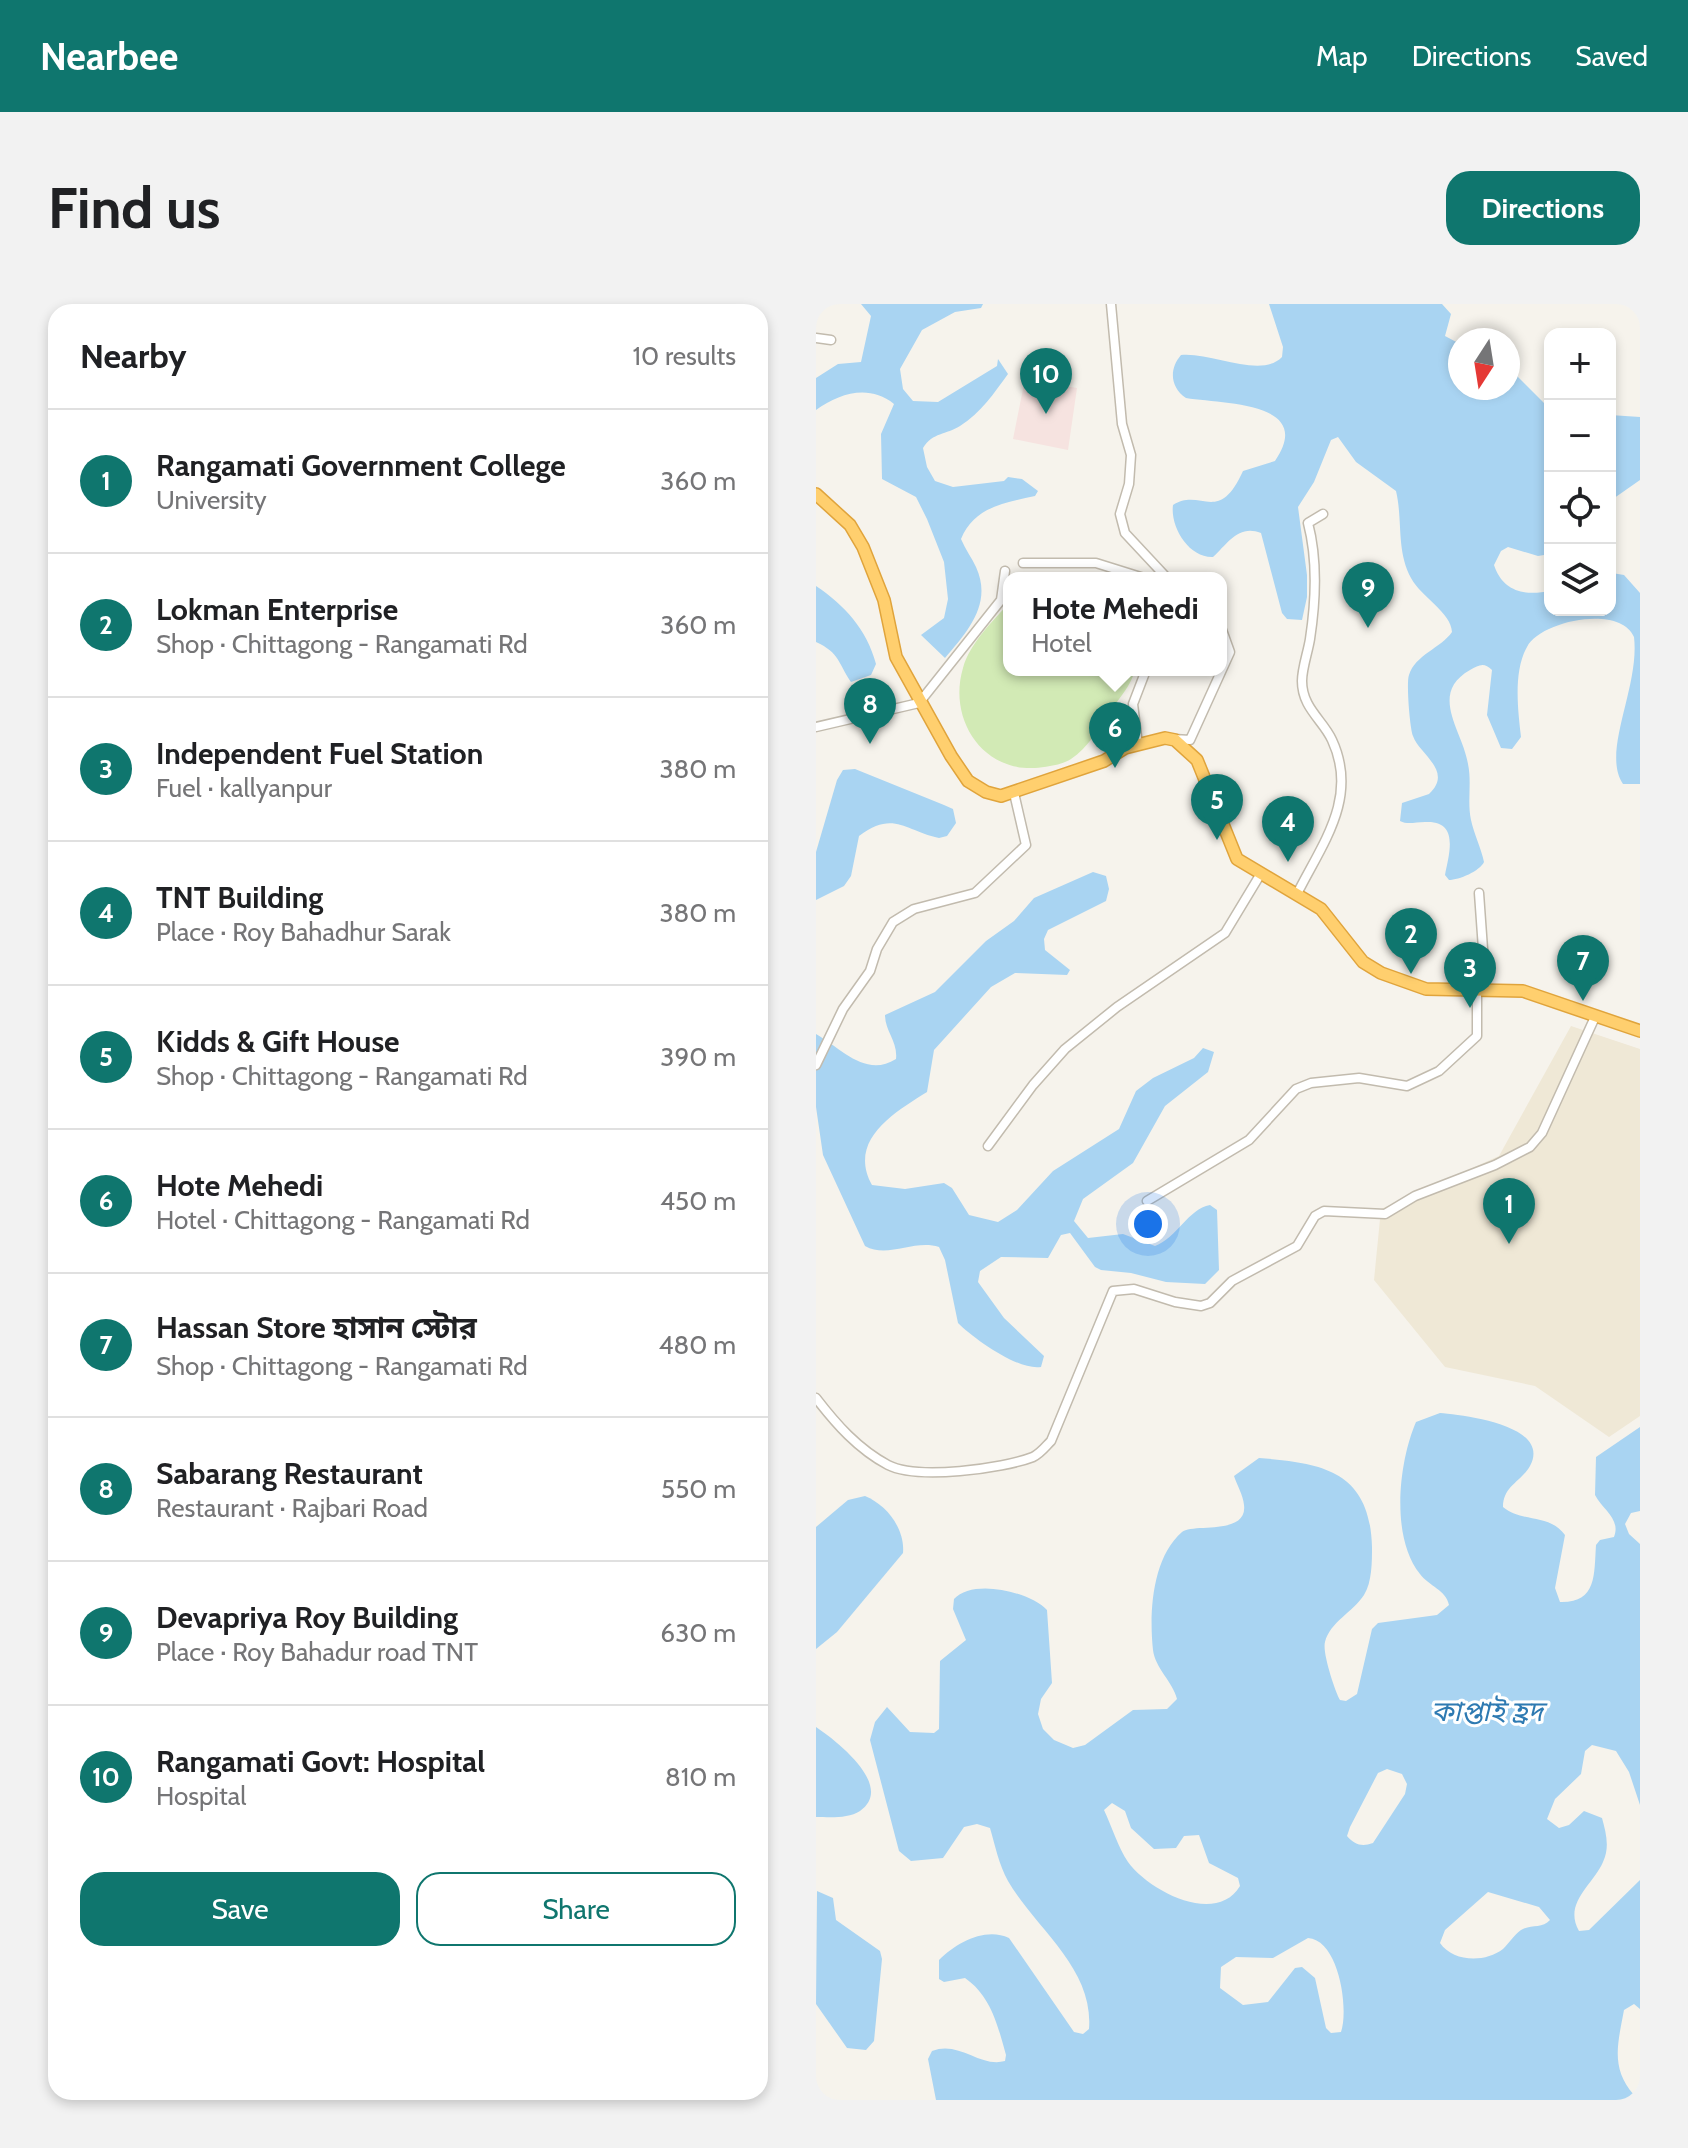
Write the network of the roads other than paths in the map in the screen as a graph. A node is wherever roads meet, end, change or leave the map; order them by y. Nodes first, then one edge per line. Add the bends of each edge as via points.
1 (1111, 304) edge
2 (816, 338) edge
3 (831, 340) dead end
4 (816, 494) edge
5 (1323, 514) dead end
6 (1023, 563) dead end
7 (1125, 572) edge
8 (1161, 572) edge
9 (1003, 586) edge
10 (1144, 676) edge
11 (1219, 676) edge
12 (919, 703) junction
13 (816, 727) edge
14 (1165, 738) junction
15 (1138, 745) junction
16 (1014, 793) junction
17 (1260, 875) junction
18 (1479, 893) dead end
19 (1297, 894) junction
20 (1482, 992) junction
21 (1595, 1017) junction
22 (1640, 1031) edge
23 (816, 1065) edge
24 (988, 1146) dead end
25 (1147, 1201) dead end
26 (816, 1398) edge

1 - 8 street via 1122,424 1131,455 1120,514 1125,533
2 - 3 street
4 - 12 highway via 850,525 863,547 884,600 896,657
5 - 19 street via 1308,523 1315,572 1302,682 1313,717 1331,738 1341,770 1343,803
6 - 7 street via 1096,563
9 - 12 street via 1001,600
10 - 15 street via 1133,704
11 - 14 street via 1190,740
12 - 13 street
12 - 16 highway via 968,781 1001,796
14 - 15 highway
14 - 17 highway via 1175,740 1197,760 1237,859
15 - 16 highway
16 - 23 street via 1026,845 975,893 914,909 893,922
17 - 19 highway
17 - 24 street via 1225,933 1065,1049
18 - 20 street
19 - 20 highway via 1321,909 1363,962 1381,973 1426,989
20 - 21 highway via 1523,991
20 - 25 street via 1477,1036 1439,1071 1407,1086 1359,1078 1296,1089 1249,1140
21 - 22 highway
21 - 26 street via 1542,1133 1530,1147 1385,1214 1324,1211 1315,1216 1297,1246 1232,1281 1201,1306 1134,1289 1113,1291 1051,1441 1030,1458 988,1467 905,1471 858,1445

